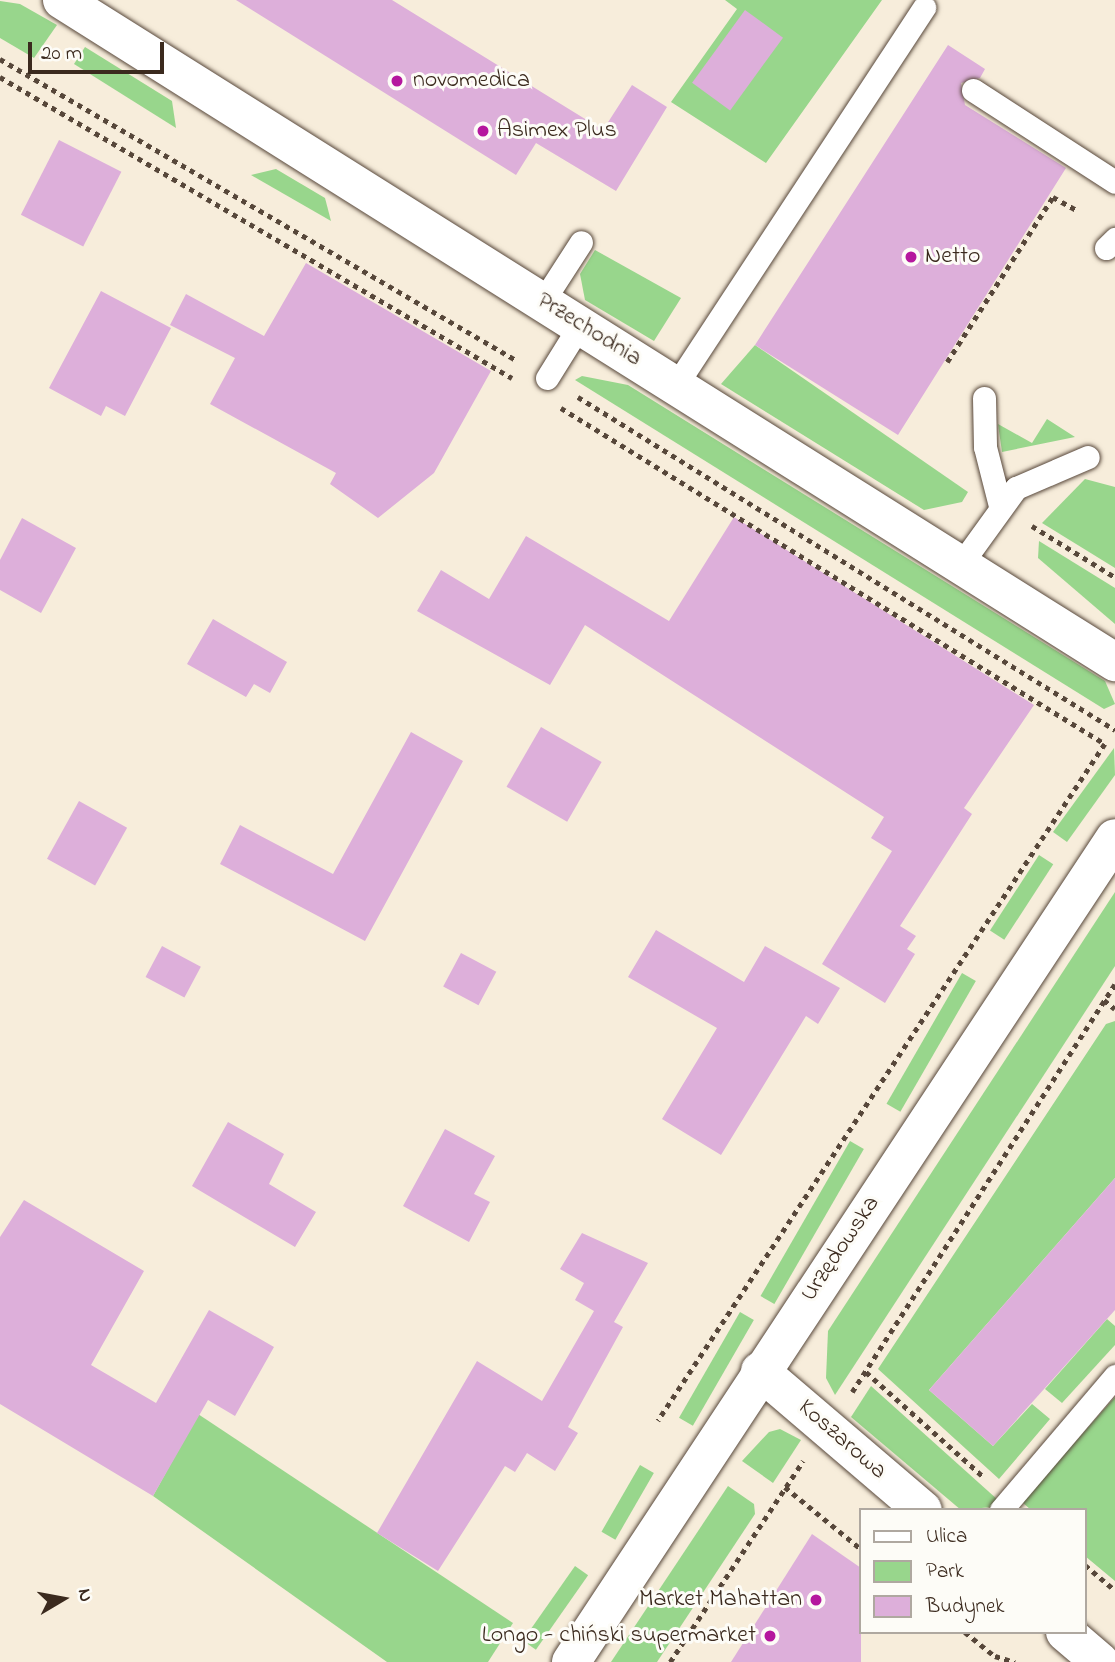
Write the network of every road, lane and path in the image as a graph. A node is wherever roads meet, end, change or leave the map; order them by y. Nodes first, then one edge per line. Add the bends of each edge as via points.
1 (62, 0) edge
2 (924, 7) dead end
3 (973, 90) dead end
4 (1115, 182) edge
5 (1077, 211) dead end
6 (581, 242) dead end
7 (543, 301) junction
8 (580, 325) junction
9 (947, 362) dead end
10 (547, 378) dead end
11 (676, 385) junction
12 (984, 398) dead end
13 (1088, 457) dead end
14 (1000, 506) junction
15 (961, 564) junction
16 (1115, 577) edge
17 (1115, 662) edge
18 (1105, 744) dead end
19 (1115, 838) edge
20 (1115, 984) edge
21 (1104, 1000) junction
22 (1115, 1009) edge
23 (760, 1371) junction
24 (866, 1372) junction
25 (1115, 1376) edge
26 (843, 1404) dead end
27 (658, 1421) dead end
28 (807, 1455) dead end
29 (785, 1487) junction
30 (1005, 1504) edge
31 (921, 1508) edge
32 (860, 1548) edge
33 (1087, 1567) edge
34 (1115, 1590) edge
35 (968, 1634) edge
36 (1067, 1634) edge
37 (571, 1662) edge
38 (670, 1662) edge
39 (1015, 1662) edge
40 (1100, 1662) edge

1 - 7 street, Przechodnia
2 - 11 lane
3 - 4 lane
5 - 9 path via 1053,197
6 - 7 lane
7 - 8 street, Przechodnia
8 - 10 lane
8 - 11 street, Przechodnia
11 - 15 street, Przechodnia
12 - 14 lane via 985,447
13 - 14 lane via 1026,480
14 - 15 lane
14 - 16 path
15 - 17 street, Przechodnia
18 - 27 path
19 - 23 street, Urzędowska
20 - 21 path
21 - 22 path
21 - 24 path
23 - 31 street, Koszarowa
23 - 37 street, Urzędowska
24 - 26 path
24 - 30 path
25 - 30 lane
28 - 29 path
29 - 32 path
29 - 38 path
33 - 34 path
35 - 39 path via 995,1656
36 - 40 street

